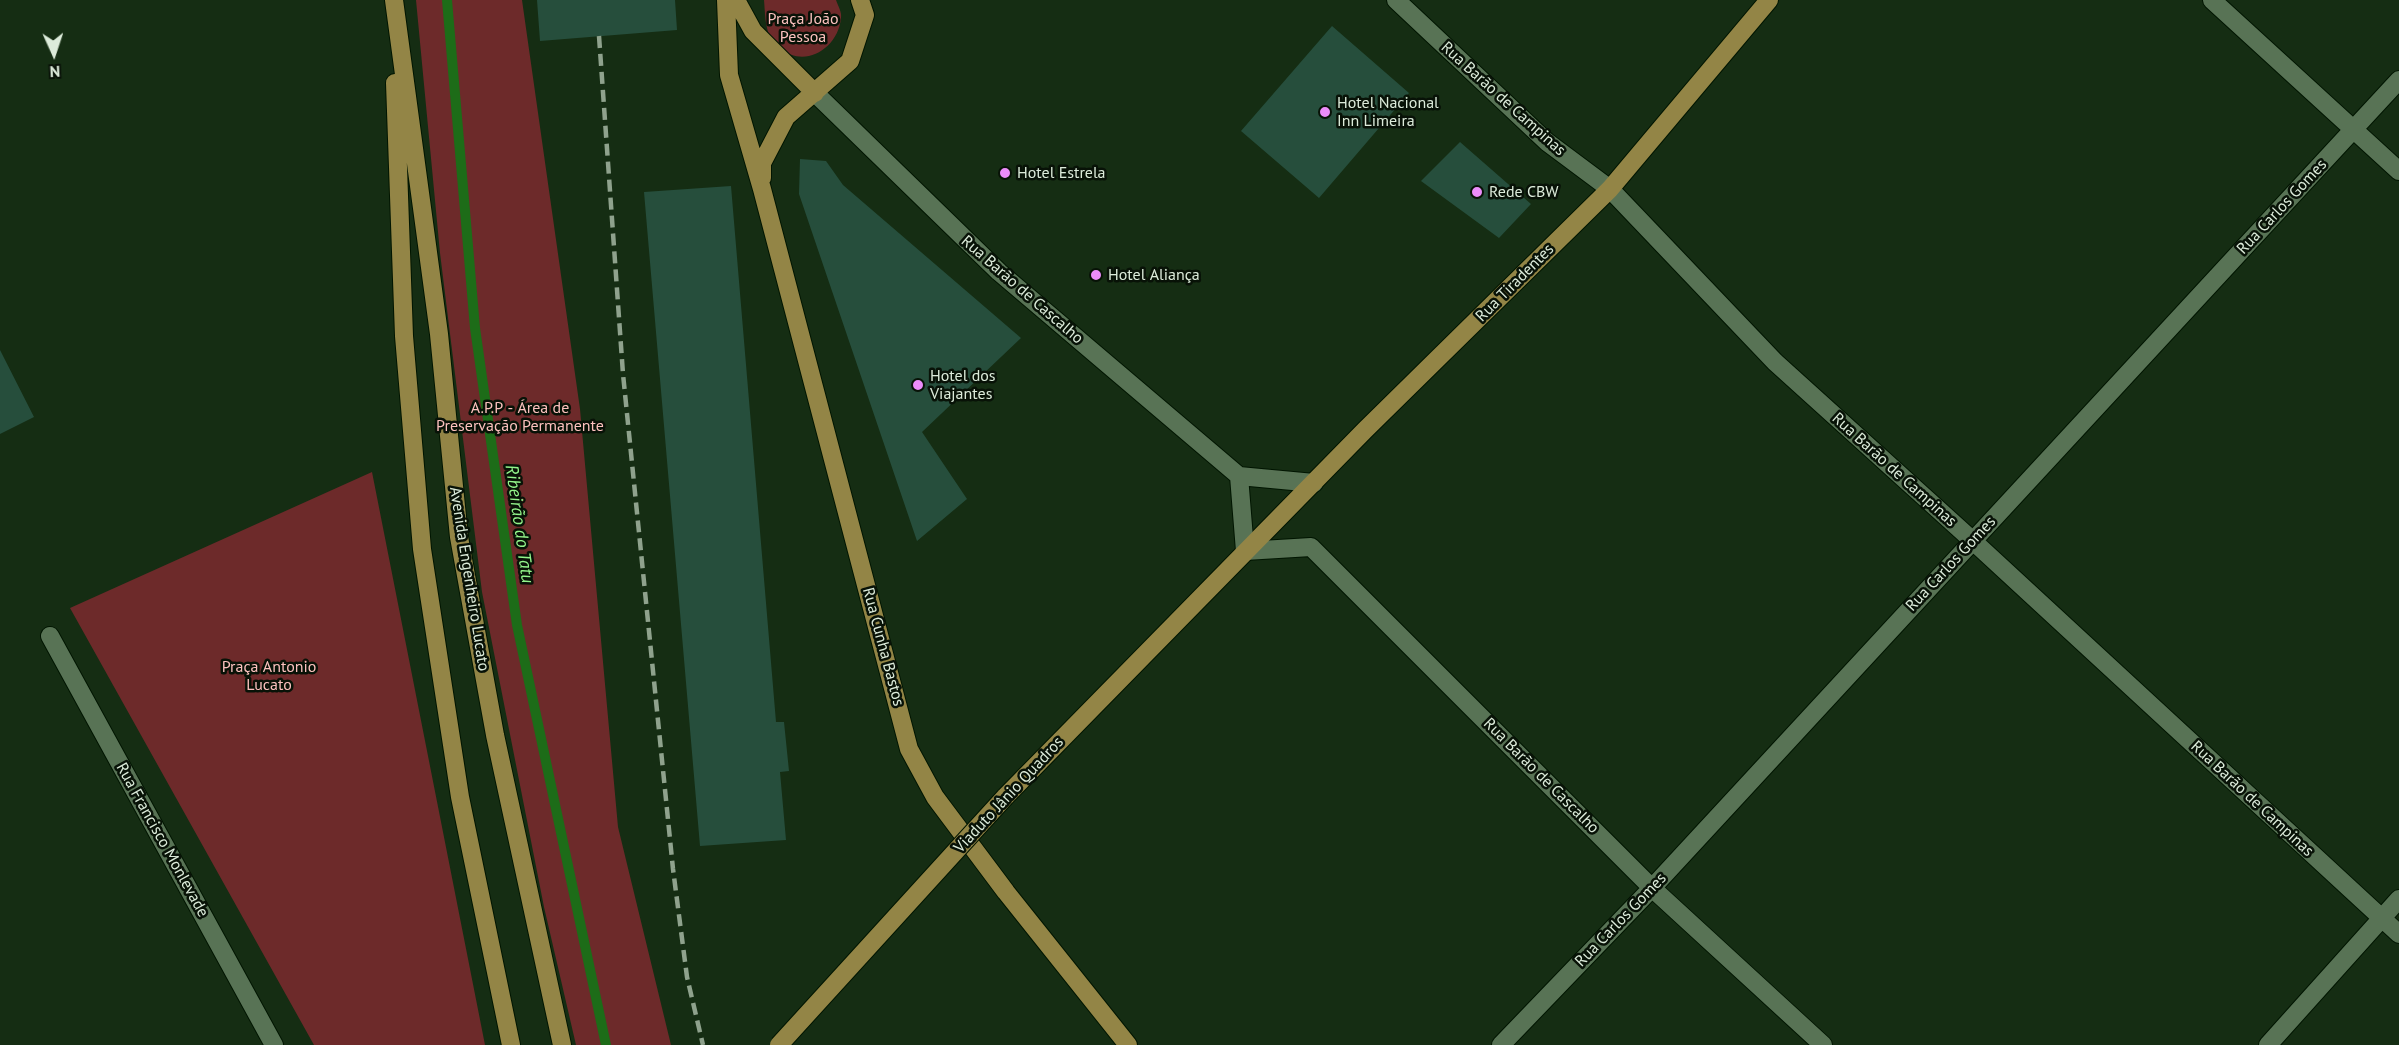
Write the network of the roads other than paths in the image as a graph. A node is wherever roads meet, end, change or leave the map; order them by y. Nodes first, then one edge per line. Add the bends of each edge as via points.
1 (393, 0) edge
2 (726, 0) edge
3 (736, 0) edge
4 (860, 0) edge
5 (1396, 0) edge
6 (1769, 0) edge
7 (2212, 0) edge
8 (2399, 80) edge
9 (815, 93) junction
10 (2355, 129) junction
11 (2399, 171) edge
12 (762, 189) junction
13 (1610, 189) junction
14 (1239, 476) junction
15 (1314, 483) junction
16 (1973, 541) junction
17 (1245, 551) junction
18 (50, 636) dead end
19 (1652, 888) junction
20 (2399, 899) edge
21 (2382, 918) junction
22 (2399, 934) edge
23 (274, 1045) edge
24 (511, 1045) edge
25 (562, 1045) edge
26 (779, 1045) edge
27 (1128, 1045) edge
28 (1501, 1045) edge
29 (1823, 1045) edge
30 (2268, 1045) edge

1 - 24 main road, Avenida Engenheiro Lucato via 404,336 422,549 460,798
1 - 25 main road, Avenida Engenheiro Lucato via 439,334 459,537 495,735
2 - 12 main road, Rua Cunha Bastos via 729,75
3 - 9 main road via 753,31
4 - 9 main road, Rua Cunha Bastos via 865,15 850,61
5 - 13 street, Rua Barão de Campinas via 1547,142
6 - 13 main road, Rua Tiradentes
7 - 10 street
8 - 10 street, Rua Carlos Gomes
9 - 12 main road, Rua Cunha Bastos via 781,126 762,163
9 - 14 street, Rua Barão de Cascalho via 999,272
10 - 11 street
10 - 16 street, Rua Carlos Gomes
12 - 27 main road, Rua Cunha Bastos via 909,749 935,797
13 - 15 main road, Rua Tiradentes
13 - 16 street, Rua Barão de Campinas via 1775,362
14 - 15 street
14 - 17 street
15 - 17 main road, Rua Tiradentes
16 - 19 street, Rua Carlos Gomes
16 - 21 street, Rua Barão de Campinas
17 - 19 street, Rua Barão de Cascalho via 1311,548
17 - 26 main road, Viaduto Jânio Quadros, bridge via 1005,797
18 - 23 street, Rua Francisco Monlevade
19 - 28 street, Rua Carlos Gomes
19 - 29 street, Rua Barão de Cascalho
20 - 21 street
21 - 22 street, Rua Barão de Campinas
21 - 30 street

